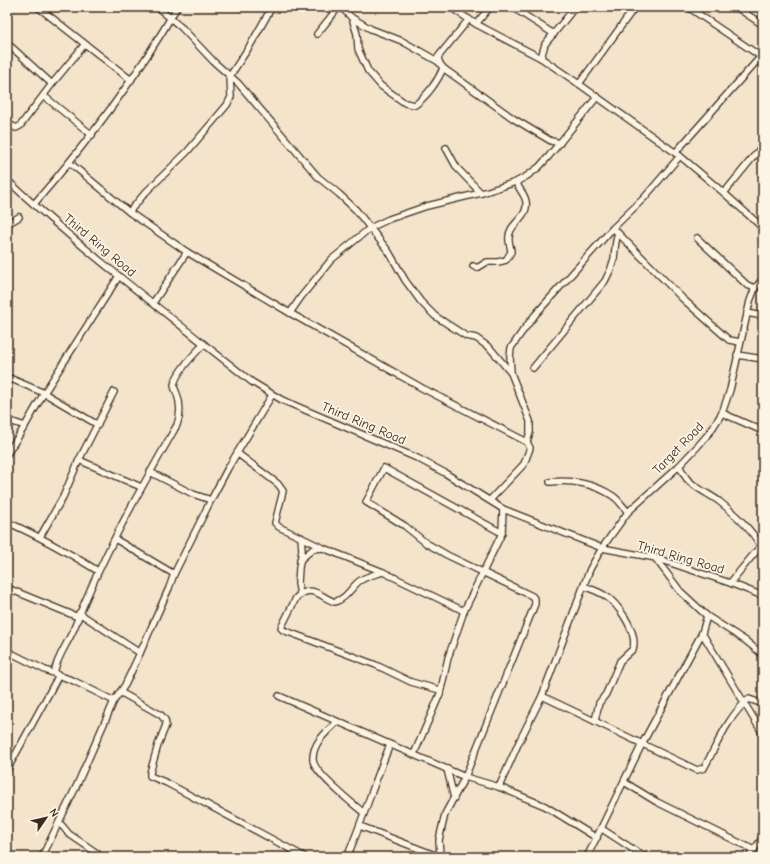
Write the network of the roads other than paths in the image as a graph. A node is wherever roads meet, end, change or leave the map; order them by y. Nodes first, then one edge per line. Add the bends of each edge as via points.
1 (38, 7) edge
2 (157, 7) edge
3 (177, 7) edge
4 (272, 7) edge
5 (337, 7) edge
6 (341, 7) edge
7 (450, 7) edge
8 (490, 7) edge
9 (512, 7) edge
10 (575, 7) edge
11 (635, 7) edge
12 (688, 7) edge
13 (736, 7) edge
14 (171, 18) junction
15 (352, 18) junction
16 (469, 19) junction
17 (476, 24) junction
18 (763, 25) edge
19 (317, 34) dead end
20 (554, 34) junction
21 (7, 43) edge
22 (85, 44) junction
23 (762, 56) edge
24 (541, 58) junction
25 (439, 62) junction
26 (443, 68) junction
27 (230, 76) junction
28 (131, 80) junction
29 (52, 84) junction
30 (579, 84) junction
31 (44, 96) junction
32 (597, 97) junction
33 (7, 123) edge
34 (92, 135) junction
35 (560, 143) junction
36 (763, 145) edge
37 (446, 148) dead end
38 (678, 154) junction
39 (70, 163) junction
40 (7, 180) edge
41 (516, 182) junction
42 (481, 193) junction
43 (724, 193) junction
44 (34, 204) junction
45 (129, 212) junction
46 (19, 217) dead end
47 (7, 224) edge
48 (370, 228) junction
49 (613, 228) junction
50 (763, 228) edge
51 (618, 233) junction
52 (697, 238) dead end
53 (187, 252) junction
54 (473, 266) dead end
55 (119, 276) junction
56 (763, 279) edge
57 (756, 288) junction
58 (153, 303) junction
59 (290, 313) junction
60 (747, 313) junction
61 (763, 316) edge
62 (740, 342) junction
63 (204, 344) junction
64 (737, 355) junction
65 (763, 359) edge
66 (533, 368) dead end
67 (511, 373) junction
68 (7, 377) edge
69 (114, 392) dead end
70 (44, 393) junction
71 (272, 395) junction
72 (722, 413) junction
73 (7, 420) edge
74 (98, 425) junction
75 (25, 426) junction
76 (763, 431) edge
77 (527, 442) junction
78 (237, 453) junction
79 (7, 454) edge
80 (79, 460) junction
81 (679, 466) junction
82 (150, 472) junction
83 (550, 482) dead end
84 (141, 487) junction
85 (211, 500) junction
86 (490, 500) junction
87 (503, 509) junction
88 (628, 512) junction
89 (7, 522) edge
90 (502, 533) junction
91 (40, 537) junction
92 (301, 537) junction
93 (115, 539) junction
94 (762, 544) edge
95 (322, 548) junction
96 (602, 548) junction
97 (656, 558) junction
98 (300, 560) junction
99 (98, 571) junction
100 (383, 572) junction
101 (484, 572) junction
102 (174, 574) junction
103 (730, 583) junction
104 (584, 586) junction
105 (7, 588) edge
106 (300, 595) junction
107 (763, 596) edge
108 (464, 611) junction
109 (79, 615) junction
110 (707, 616) junction
111 (702, 633) junction
112 (7, 651) edge
113 (140, 653) junction
114 (763, 655) edge
115 (56, 674) junction
116 (440, 690) junction
117 (120, 692) junction
118 (279, 696) dead end
119 (542, 696) junction
120 (114, 700) junction
121 (744, 703) junction
122 (763, 704) edge
123 (595, 721) junction
124 (336, 722) junction
125 (763, 734) edge
126 (642, 744) junction
127 (390, 745) junction
128 (414, 754) junction
129 (446, 769) junction
130 (7, 770) edge
131 (466, 777) junction
132 (624, 782) junction
133 (499, 786) junction
134 (454, 798) junction
135 (364, 813) junction
136 (59, 822) junction
137 (360, 826) junction
138 (602, 829) junction
139 (763, 837) edge
140 (597, 838) junction
141 (754, 850) junction
142 (42, 857) edge
143 (100, 857) edge
144 (305, 857) edge
145 (347, 857) edge
146 (440, 857) edge
147 (587, 857) edge
148 (645, 857) edge
149 (749, 857) edge

1 - 22 street
2 - 14 street
3 - 14 street
4 - 27 street
5 - 19 street
6 - 15 street
7 - 16 street
8 - 17 street
9 - 20 street
10 - 20 street
11 - 30 street
12 - 23 street
13 - 18 street
14 - 27 street
14 - 28 street
15 - 25 street via 371,29 402,41
15 - 26 street via 358,49 368,71 381,86 405,103 415,105 421,100 441,75
16 - 17 street
16 - 25 street via 438,57
17 - 24 street
20 - 24 street via 545,44
21 - 29 street
22 - 28 street
22 - 29 street
23 - 38 street
24 - 30 street
25 - 26 street
26 - 35 street via 514,119 551,141
27 - 45 street via 231,97 221,114
27 - 48 street via 318,177 340,194
28 - 34 street
29 - 31 street
30 - 32 street
31 - 33 street via 20,126 16,128
31 - 34 street
32 - 35 street
32 - 38 street
34 - 39 street
35 - 41 street via 539,167
36 - 43 street
37 - 42 street via 457,168
38 - 43 street
38 - 49 street via 644,198
39 - 44 street
39 - 45 street
40 - 44 street, Third Ring Road
41 - 42 street
41 - 54 street via 526,203 525,212 520,221 511,228 508,237 511,252 506,260 487,262 477,268
42 - 48 street via 427,206
43 - 50 street
44 - 55 street, Third Ring Road
45 - 53 street
46 - 47 street
48 - 59 street via 331,260
48 - 67 street via 389,252 421,302 435,316 490,348
49 - 51 street
49 - 67 street via 535,314 522,332 511,348
51 - 62 street via 683,299 729,340
51 - 66 street via 606,281
52 - 57 street via 747,285
53 - 58 street
53 - 59 street
55 - 58 street, Third Ring Road
55 - 70 street
56 - 57 street, Target Road
57 - 60 street, Target Road
58 - 63 street, Third Ring Road
59 - 77 street via 428,392
60 - 61 street
60 - 62 street, Target Road
62 - 64 street, Target Road
63 - 71 street, Third Ring Road
63 - 82 street via 185,365 174,385 181,414
64 - 65 street
64 - 72 street, Target Road
67 - 77 street via 530,421
68 - 70 street
69 - 74 street
70 - 74 street
70 - 75 street
71 - 78 street
71 - 86 street, Third Ring Road via 417,458
72 - 76 street
72 - 81 street, Target Road via 698,446
73 - 75 street
74 - 80 street
75 - 79 street
77 - 86 street via 530,448 524,464
78 - 85 street
78 - 92 street via 278,484 283,491 275,523
80 - 84 street
80 - 91 street via 63,497
81 - 88 street, Target Road
81 - 94 street via 687,479 720,501
82 - 84 street
82 - 85 street via 193,494
83 - 88 street via 564,480 594,487 614,497
84 - 93 street
85 - 102 street
86 - 87 street, Third Ring Road
87 - 90 street
87 - 96 street, Third Ring Road
88 - 96 street, Target Road
89 - 91 street
90 - 101 street
90 - 101 street via 384,468 366,502 405,526 426,543
91 - 99 street
92 - 95 street
92 - 98 street
93 - 99 street
93 - 102 street
94 - 103 street
95 - 98 street via 313,549
95 - 100 street
96 - 97 street, Third Ring Road
96 - 104 street, Target Road
97 - 103 street, Third Ring Road
97 - 110 street via 680,591
98 - 106 street
99 - 109 street
100 - 106 street via 358,582 346,597 335,602 314,592 308,591
100 - 108 street
101 - 108 street
101 - 131 street via 532,596 535,600
102 - 113 street
103 - 107 street, Third Ring Road
104 - 119 street, Target Road
104 - 123 street via 604,594 614,602 630,627 634,640 633,649 620,661 606,694 599,703
105 - 109 street
106 - 116 street via 281,628 283,630 376,665 411,682
108 - 116 street
109 - 113 street
109 - 115 street via 56,664
110 - 111 street
110 - 114 street
111 - 121 street
111 - 126 street
112 - 115 street
113 - 117 street
115 - 120 street
115 - 130 street
116 - 128 street
117 - 120 street
117 - 144 street via 161,715 165,720 166,725 150,776 167,782
118 - 124 street
119 - 123 street
119 - 133 street, Target Road
120 - 136 street
121 - 122 street via 749,699
121 - 125 street
121 - 126 street via 701,770 673,760
123 - 126 street
124 - 127 street
124 - 135 street via 322,736 314,752 313,762 333,786
126 - 132 street
127 - 128 street
127 - 135 street
128 - 129 street
129 - 131 street
129 - 134 street
131 - 133 street
131 - 134 street
132 - 138 street
132 - 141 street via 657,802
133 - 140 street via 545,806
134 - 146 street via 448,808 439,840
135 - 137 street
136 - 142 street
136 - 143 street via 68,834
137 - 145 street
137 - 146 street
138 - 140 street
138 - 148 street
139 - 141 street
140 - 147 street
141 - 149 street

